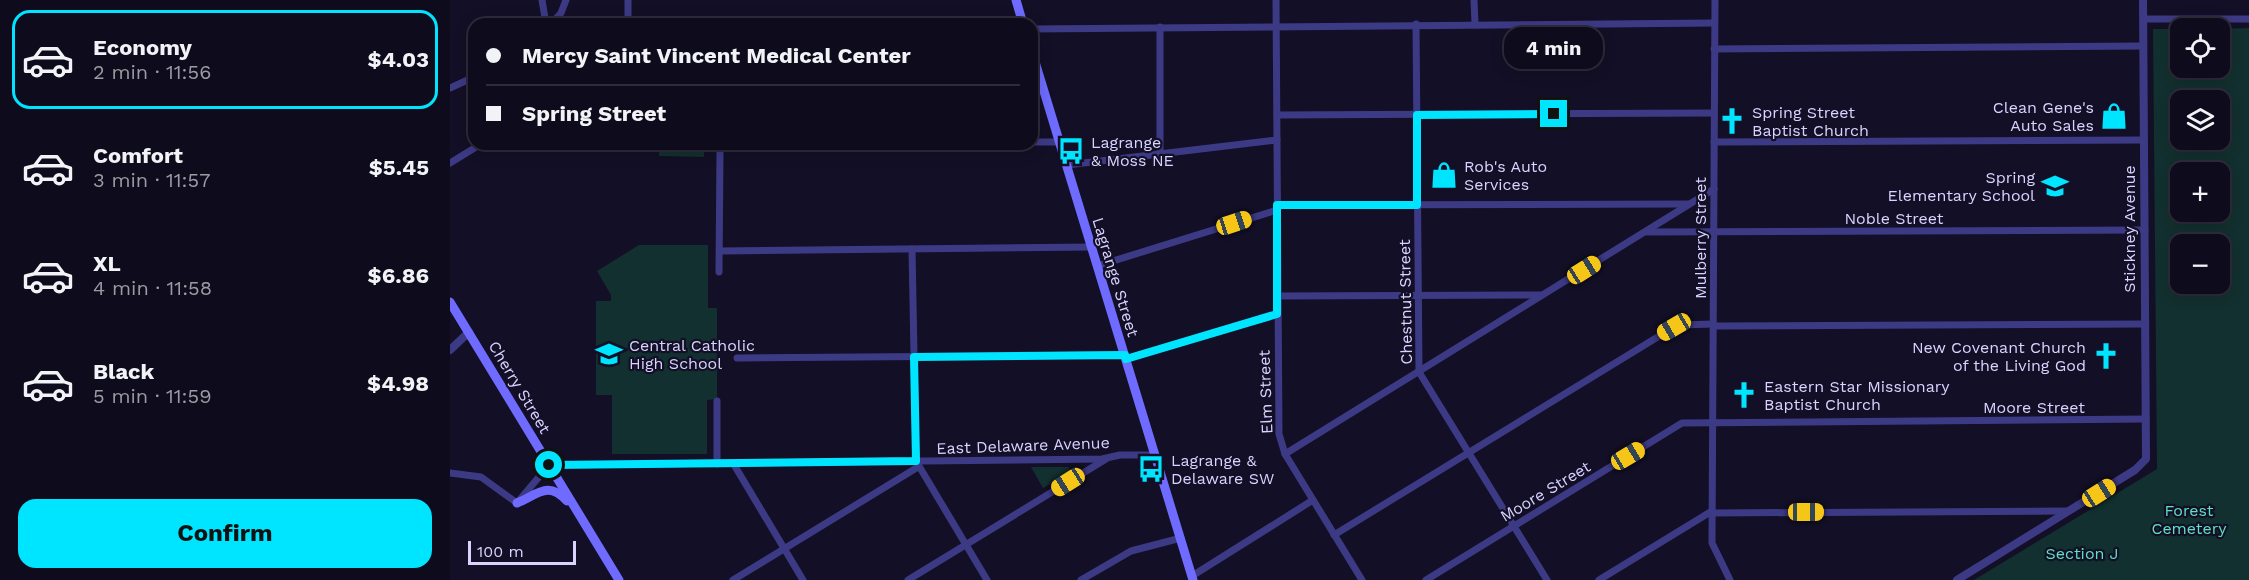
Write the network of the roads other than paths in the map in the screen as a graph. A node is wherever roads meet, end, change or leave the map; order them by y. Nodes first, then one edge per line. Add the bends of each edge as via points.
1 (542, 0) edge
2 (566, 0) edge
3 (628, 0) edge
4 (1016, 0) edge
5 (1276, 0) edge
6 (1474, 0) edge
7 (1715, 0) edge
8 (2143, 0) edge
9 (545, 18) edge
10 (556, 18) edge
11 (628, 18) edge
12 (1021, 18) edge
13 (2143, 19) junction
14 (2249, 19) edge
15 (1474, 23) junction
16 (1714, 23) junction
17 (1416, 24) junction
18 (1160, 27) junction
19 (1276, 27) junction
20 (1038, 28) edge
21 (2143, 46) junction
22 (1714, 49) junction
23 (1038, 71) edge
24 (468, 80) edge
25 (450, 88) edge
26 (1714, 113) junction
27 (1276, 115) junction
28 (1417, 115) junction
29 (1277, 140) junction
30 (2144, 140) junction
31 (1038, 142) edge
32 (1060, 142) junction
33 (1714, 142) junction
34 (471, 150) edge
35 (719, 150) edge
36 (1160, 154) junction
37 (450, 163) edge
38 (1067, 165) junction
39 (1714, 189) junction
40 (1691, 204) junction
41 (1417, 205) junction
42 (1277, 208) junction
43 (2145, 230) junction
44 (1644, 232) junction
45 (1713, 232) junction
46 (1092, 247) junction
47 (912, 249) junction
48 (720, 251) junction
49 (1097, 267) junction
50 (719, 272) dead end
51 (1543, 295) junction
52 (1277, 296) junction
53 (1417, 296) junction
54 (450, 302) edge
55 (1277, 314) junction
56 (2145, 324) junction
57 (1713, 325) junction
58 (469, 332) junction
59 (450, 350) edge
60 (914, 357) junction
61 (1125, 357) junction
62 (737, 358) dead end
63 (1419, 372) junction
64 (717, 401) dead end
65 (2146, 419) junction
66 (1712, 422) junction
67 (1468, 452) junction
68 (1285, 454) junction
69 (1156, 455) junction
70 (1107, 458) junction
71 (733, 463) junction
72 (717, 464) junction
73 (917, 464) junction
74 (549, 465) junction
75 (450, 473) edge
76 (1313, 500) junction
77 (517, 503) junction
78 (2068, 511) junction
79 (1712, 512) junction
80 (580, 515) junction
81 (1514, 526) junction
82 (1334, 535) junction
83 (1181, 538) junction
84 (965, 545) junction
85 (784, 548) junction
86 (1193, 578) edge
87 (620, 580) edge
88 (733, 580) edge
89 (803, 580) edge
90 (908, 580) edge
91 (987, 580) edge
92 (1082, 580) edge
93 (1362, 580) edge
94 (1426, 580) edge
95 (1547, 580) edge
96 (1599, 580) edge
97 (1731, 580) edge
98 (1957, 580) edge

1 - 9 street
2 - 10 street
3 - 11 street
4 - 12 main road
5 - 19 street, Elm Street
6 - 15 street
7 - 16 street, Mulberry Street
8 - 13 street, Stickney Avenue
13 - 14 street
13 - 21 street, Stickney Avenue
15 - 16 street
15 - 17 street
16 - 22 street, Mulberry Street
17 - 19 street
17 - 28 street, Chestnut Street
18 - 19 street
18 - 20 street
18 - 36 street
19 - 27 street, Elm Street
21 - 22 street
21 - 30 street, Stickney Avenue
22 - 26 street, Mulberry Street
23 - 32 main road, Lagrange Street
24 - 25 street
26 - 28 street
26 - 33 street, Mulberry Street
27 - 28 street
27 - 29 street, Elm Street
28 - 41 street, Chestnut Street
29 - 36 street
29 - 42 street, Elm Street
30 - 33 street
30 - 43 street, Stickney Avenue
31 - 32 street
32 - 38 main road, Lagrange Street
33 - 39 street, Mulberry Street
34 - 37 street
35 - 48 street
36 - 38 street
38 - 46 main road, Lagrange Street
39 - 40 street
39 - 45 street, Mulberry Street
40 - 41 street
40 - 44 street
41 - 42 street
41 - 53 street, Chestnut Street
42 - 49 street
42 - 52 street, Elm Street
43 - 45 street, Noble Street
43 - 56 street, Stickney Avenue
44 - 45 street, Noble Street
44 - 51 street
45 - 57 street, Mulberry Street
46 - 47 street
46 - 49 main road, Lagrange Street
47 - 48 street
47 - 60 street
48 - 50 street
49 - 61 main road, Lagrange Street
51 - 53 street
51 - 63 street
52 - 53 street
52 - 55 street, Elm Street
53 - 63 street, Chestnut Street
54 - 58 main road, Cherry Street
55 - 61 street
55 - 68 street, Elm Street via 1278,420
56 - 57 street
56 - 65 street, Stickney Avenue
57 - 66 street, Mulberry Street
57 - 67 street via 1674,327
58 - 59 street
58 - 74 main road, Cherry Street
60 - 61 street
60 - 62 street
60 - 73 street
61 - 69 main road, Lagrange Street
63 - 67 street, Chestnut Street
63 - 68 street
64 - 72 street
65 - 66 street, Moore Street
65 - 78 street, Stickney Avenue via 2146,459 2135,470
66 - 79 street, Mulberry Street
66 - 81 street, Moore Street via 1682,423
67 - 81 street, Chestnut Street
67 - 82 street
68 - 76 street, Elm Street
69 - 70 street, East Delaware Avenue
69 - 83 main road, Lagrange Street
70 - 73 street, East Delaware Avenue
70 - 84 street
71 - 72 street, East Delaware Avenue
71 - 73 street, East Delaware Avenue
71 - 85 street
72 - 74 street, East Delaware Avenue
73 - 84 street
73 - 85 street
74 - 77 street
74 - 80 main road, Cherry Street
75 - 77 street via 481,477
76 - 82 street, Elm Street
76 - 86 street
77 - 80 main road via 540,491 553,490
78 - 79 street
78 - 98 street
79 - 96 street
79 - 97 street, Mulberry Street via 1714,550
80 - 87 main road, Cherry Street
81 - 94 street, Moore Street
81 - 95 street, Chestnut Street
82 - 93 street, Elm Street
83 - 86 main road, Lagrange Street
83 - 92 street via 1131,550
84 - 90 street
84 - 91 street
85 - 88 street
85 - 89 street

